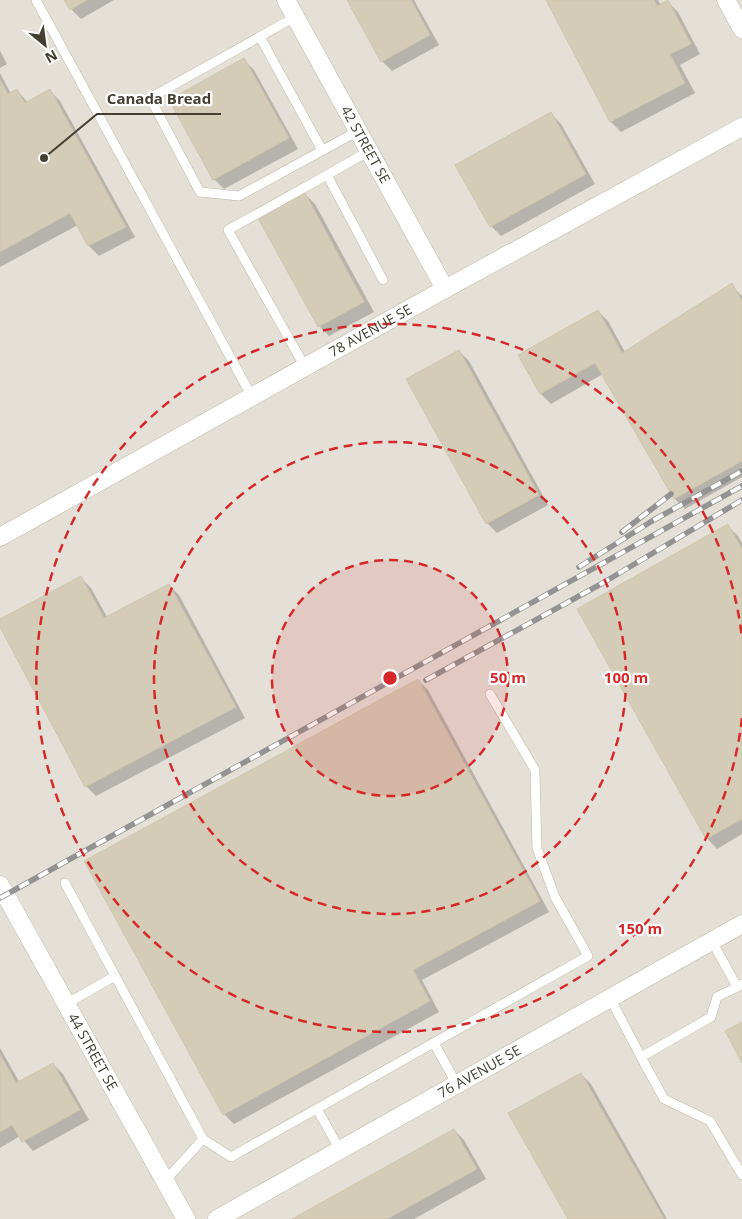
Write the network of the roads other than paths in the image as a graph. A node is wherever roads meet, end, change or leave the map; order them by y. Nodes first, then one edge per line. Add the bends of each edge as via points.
1 (36, 0) edge
2 (286, 0) edge
3 (726, 0) edge
4 (295, 17) junction
5 (742, 29) edge
6 (260, 37) junction
7 (742, 127) edge
8 (358, 131) junction
9 (322, 150) junction
10 (369, 151) junction
11 (327, 174) junction
12 (383, 280) dead end
13 (445, 289) junction
14 (306, 367) junction
15 (252, 397) junction
16 (0, 537) edge
17 (490, 694) dead end
18 (65, 883) dead end
19 (0, 886) edge
20 (742, 924) edge
21 (712, 941) junction
22 (115, 976) junction
23 (740, 985) edge
24 (610, 998) junction
25 (66, 1004) junction
26 (434, 1043) junction
27 (641, 1057) junction
28 (457, 1085) junction
29 (317, 1109) junction
30 (202, 1139) junction
31 (340, 1150) junction
32 (742, 1174) edge
33 (165, 1181) junction
34 (186, 1219) edge
35 (217, 1219) edge

1 - 15 lane
2 - 4 street, 42 STREET SE
3 - 5 street
4 - 6 lane
4 - 8 street, 42 STREET SE
6 - 9 lane
6 - 9 lane via 150,98 200,192 239,196
7 - 13 street, 78 AVENUE SE
8 - 9 lane
8 - 10 street, 42 STREET SE
10 - 11 lane
10 - 13 street, 42 STREET SE
11 - 12 lane
11 - 14 lane via 228,230
13 - 14 street, 78 AVENUE SE
14 - 15 street, 78 AVENUE SE
15 - 16 street, 78 AVENUE SE
17 - 26 lane via 535,770 537,848 554,897 588,956
18 - 22 lane
19 - 25 street, 44 STREET SE
20 - 21 street, 76 AVENUE SE
21 - 23 lane
21 - 24 street, 76 AVENUE SE
22 - 25 lane
22 - 30 lane
23 - 27 lane via 717,998 711,1017
24 - 27 lane
24 - 28 street, 76 AVENUE SE
25 - 33 street, 44 STREET SE
26 - 28 lane
26 - 29 lane
27 - 32 lane via 664,1099 710,1121
28 - 31 street, 76 AVENUE SE
29 - 30 lane via 231,1156
29 - 31 lane
30 - 33 lane
31 - 35 street, 76 AVENUE SE
33 - 34 street, 44 STREET SE

